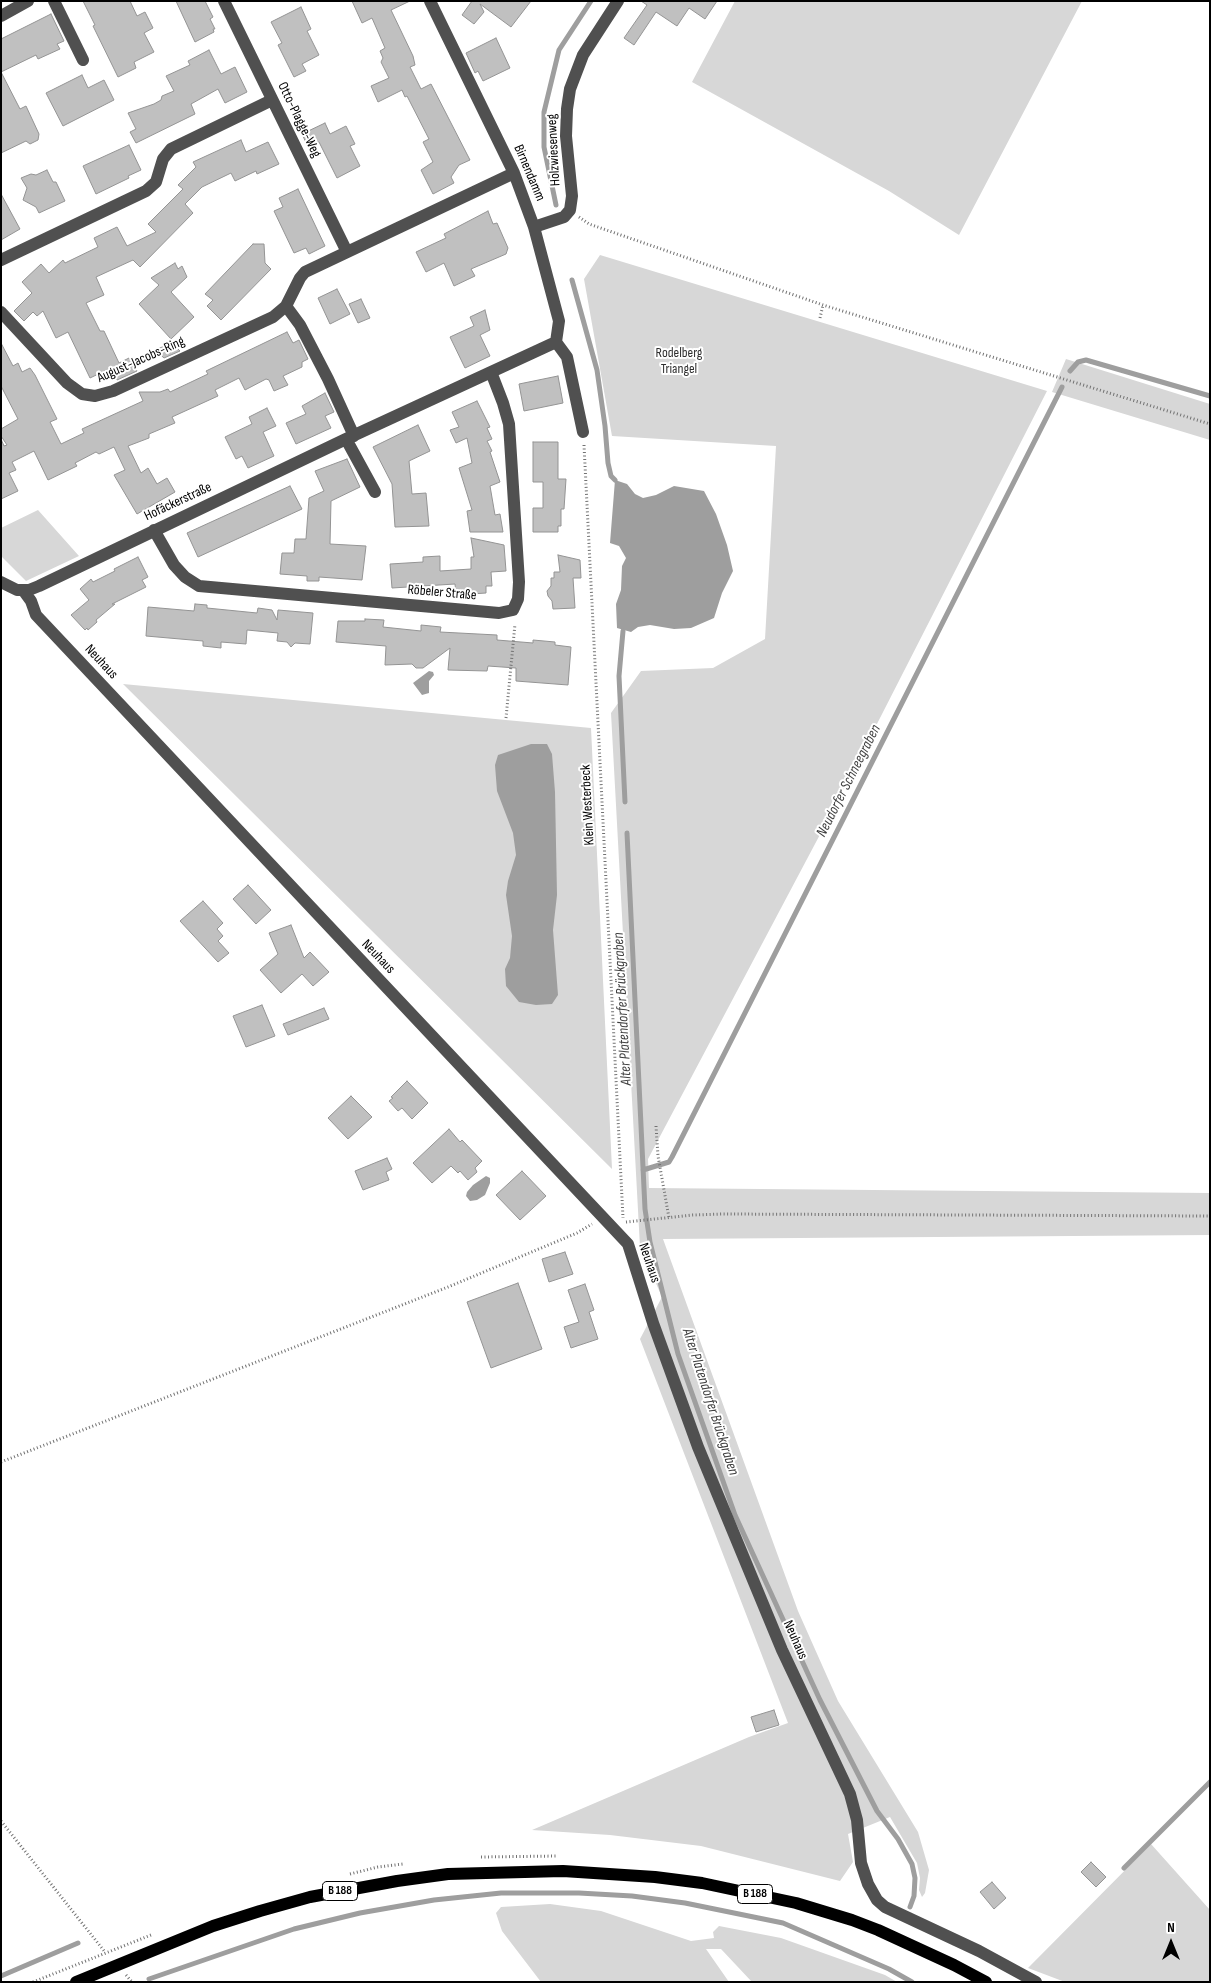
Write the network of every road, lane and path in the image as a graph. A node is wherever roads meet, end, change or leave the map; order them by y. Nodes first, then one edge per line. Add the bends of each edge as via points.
1 (28, 1) edge
2 (54, 1) edge
3 (224, 1) edge
4 (618, 1) edge
5 (434, 3) edge
6 (1, 16) edge
7 (83, 60) dead end
8 (272, 100) junction
9 (514, 173) junction
10 (570, 210) junction
11 (534, 227) junction
12 (347, 252) junction
13 (1, 260) edge
14 (822, 305) junction
15 (286, 306) junction
16 (1, 312) edge
17 (820, 318) dead end
18 (556, 342) junction
19 (491, 372) junction
20 (1210, 424) edge
21 (583, 432) joint
22 (350, 437) junction
23 (375, 492) dead end
24 (154, 530) junction
25 (1, 582) edge
26 (22, 590) junction
27 (513, 610) junction
28 (506, 718) dead end
29 (656, 1126) dead end
30 (1210, 1216) edge
31 (603, 1218) junction
32 (669, 1218) junction
33 (624, 1222) junction
34 (628, 1244) junction
35 (1, 1462) edge
36 (1, 1821) edge
37 (564, 1856) dead end
38 (480, 1858) dead end
39 (406, 1864) dead end
40 (341, 1876) dead end
41 (159, 1931) dead end
42 (105, 1952) junction
43 (118, 1965) junction
44 (33, 1982) edge
45 (76, 1982) edge
46 (986, 1982) edge
47 (1036, 1982) edge

1 - 6 street
2 - 7 street
3 - 8 street, Otto-Plagge-Weg
4 - 10 street, Holzwiesenweg via 583,55 570,89 566,136 572,196
5 - 9 street, Birnendamm
8 - 12 street, Otto-Plagge-Weg
8 - 13 street via 171,149 163,159 156,182 146,191
9 - 11 street, Birnendamm
9 - 12 street
10 - 11 street via 564,216
10 - 14 path via 589,224
11 - 18 street, Birnendamm via 559,321
12 - 15 street via 305,272
14 - 17 path
14 - 20 path
15 - 16 street, August-Jacobs-Ring via 273,316 113,391 95,396 82,394 67,383
15 - 22 street via 300,325 328,378
18 - 19 street, Hofäckerstraße
18 - 21 street via 567,357
19 - 22 street, Hofäckerstraße
19 - 27 street via 509,424 519,582 518,599
21 - 33 path, Klein Westerbeck
22 - 23 street
22 - 24 street, Hofäckerstraße
24 - 26 street, Hofäckerstraße via 39,586
24 - 27 street, Röbeler Straße via 185,578 199,586 499,613
25 - 26 street
26 - 31 street, Neuhaus via 36,615
27 - 28 path via 515,619
29 - 32 path
30 - 32 path via 722,1214
31 - 34 street, Neuhaus
31 - 35 path via 576,1233 448,1287
32 - 33 path
33 - 34 path, Klein Westerbeck
34 - 47 street, Neuhaus via 698,1447 782,1650 850,1794 857,1820 861,1863 868,1884 885,1907
36 - 42 path
37 - 38 path
39 - 40 path
41 - 42 path
42 - 43 path
42 - 44 path
43 - 45 main road, B 188
43 - 46 main road, B 188 via 213,1926 310,1897 448,1874 563,1871 702,1883 796,1904 878,1930

